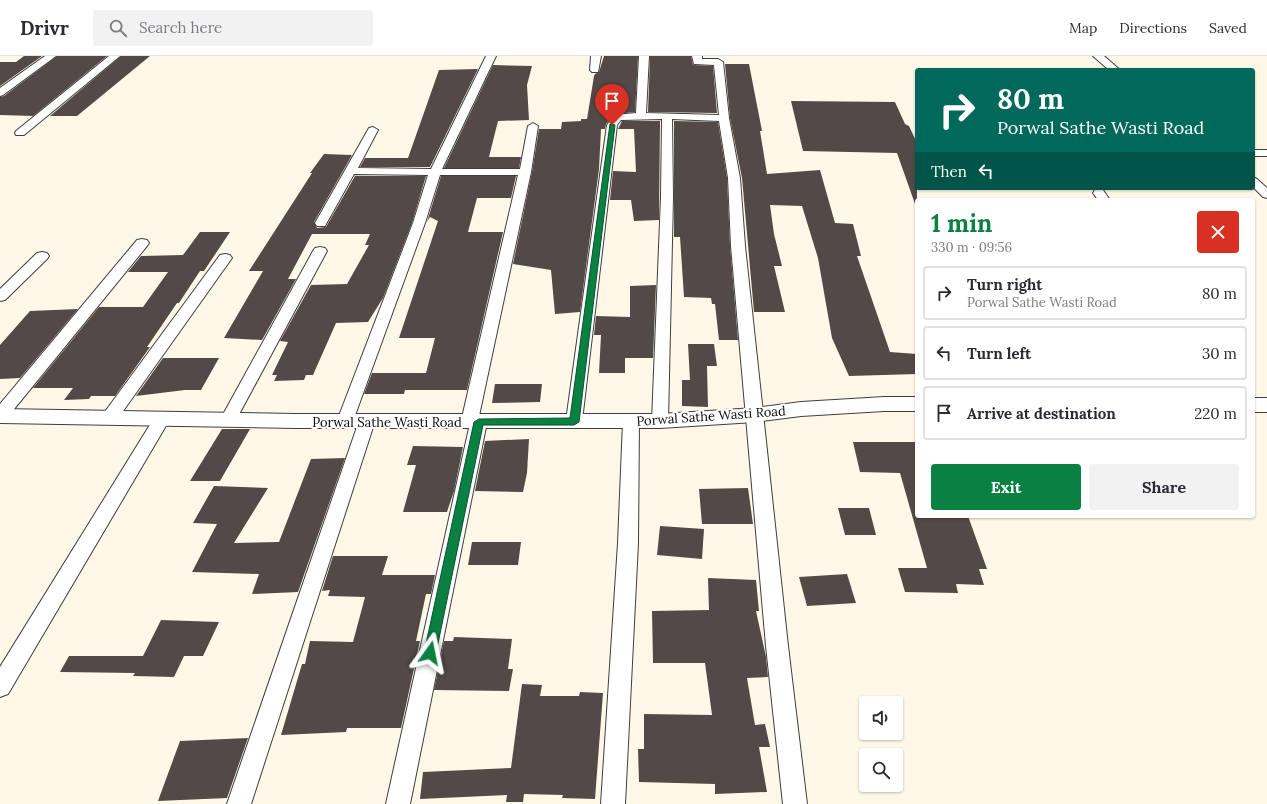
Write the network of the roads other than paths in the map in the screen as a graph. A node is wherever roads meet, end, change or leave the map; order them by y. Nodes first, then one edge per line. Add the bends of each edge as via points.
1 (51, 56) edge
2 (115, 56) edge
3 (491, 56) edge
4 (596, 56) edge
5 (644, 56) edge
6 (697, 56) edge
7 (1098, 56) edge
8 (1113, 68) edge
9 (594, 70) dead end
10 (0, 93) edge
11 (641, 116) junction
12 (668, 116) junction
13 (724, 118) junction
14 (533, 126) dead end
15 (373, 130) dead end
16 (20, 133) dead end
17 (1255, 153) edge
18 (1267, 153) edge
19 (351, 171) junction
20 (435, 172) junction
21 (525, 172) junction
22 (1255, 183) edge
23 (1267, 194) edge
24 (321, 223) dead end
25 (142, 243) dead end
26 (320, 251) dead end
27 (42, 256) dead end
28 (225, 258) dead end
29 (0, 297) edge
30 (915, 404) edge
31 (1255, 405) edge
32 (1267, 405) edge
33 (755, 414) junction
34 (0, 416) edge
35 (110, 417) junction
36 (162, 419) junction
37 (228, 420) junction
38 (345, 421) junction
39 (367, 421) junction
40 (631, 421) junction
41 (660, 421) junction
42 (474, 422) junction
43 (574, 422) junction
44 (0, 687) edge
45 (239, 804) edge
46 (398, 804) edge
47 (613, 804) edge
48 (794, 804) edge

1 - 10 street
2 - 16 street
3 - 20 street
4 - 9 street
5 - 11 street
6 - 13 street via 697,62 718,62
7 - 8 street
11 - 12 street
11 - 43 street via 618,117 612,125
12 - 13 street
12 - 41 street
13 - 33 street via 734,178 738,246
14 - 21 street
15 - 19 street
17 - 18 street
19 - 20 street
19 - 24 street
20 - 21 street
20 - 38 street via 419,223
21 - 42 street
22 - 23 street
25 - 34 street
26 - 37 street
27 - 29 street
28 - 35 street
30 - 33 street, Porwal Sathe Wasti Road via 801,409
31 - 32 street
33 - 41 street, Porwal Sathe Wasti Road
33 - 48 street
34 - 35 street, Porwal Sathe Wasti Road
35 - 36 street, Porwal Sathe Wasti Road
36 - 37 street, Porwal Sathe Wasti Road
36 - 44 street
37 - 38 street, Porwal Sathe Wasti Road
38 - 39 street, Porwal Sathe Wasti Road
39 - 42 street, Porwal Sathe Wasti Road
39 - 45 street
40 - 41 street, Porwal Sathe Wasti Road
40 - 43 street, Porwal Sathe Wasti Road
40 - 47 street via 628,543
42 - 43 street, Porwal Sathe Wasti Road
42 - 46 street

